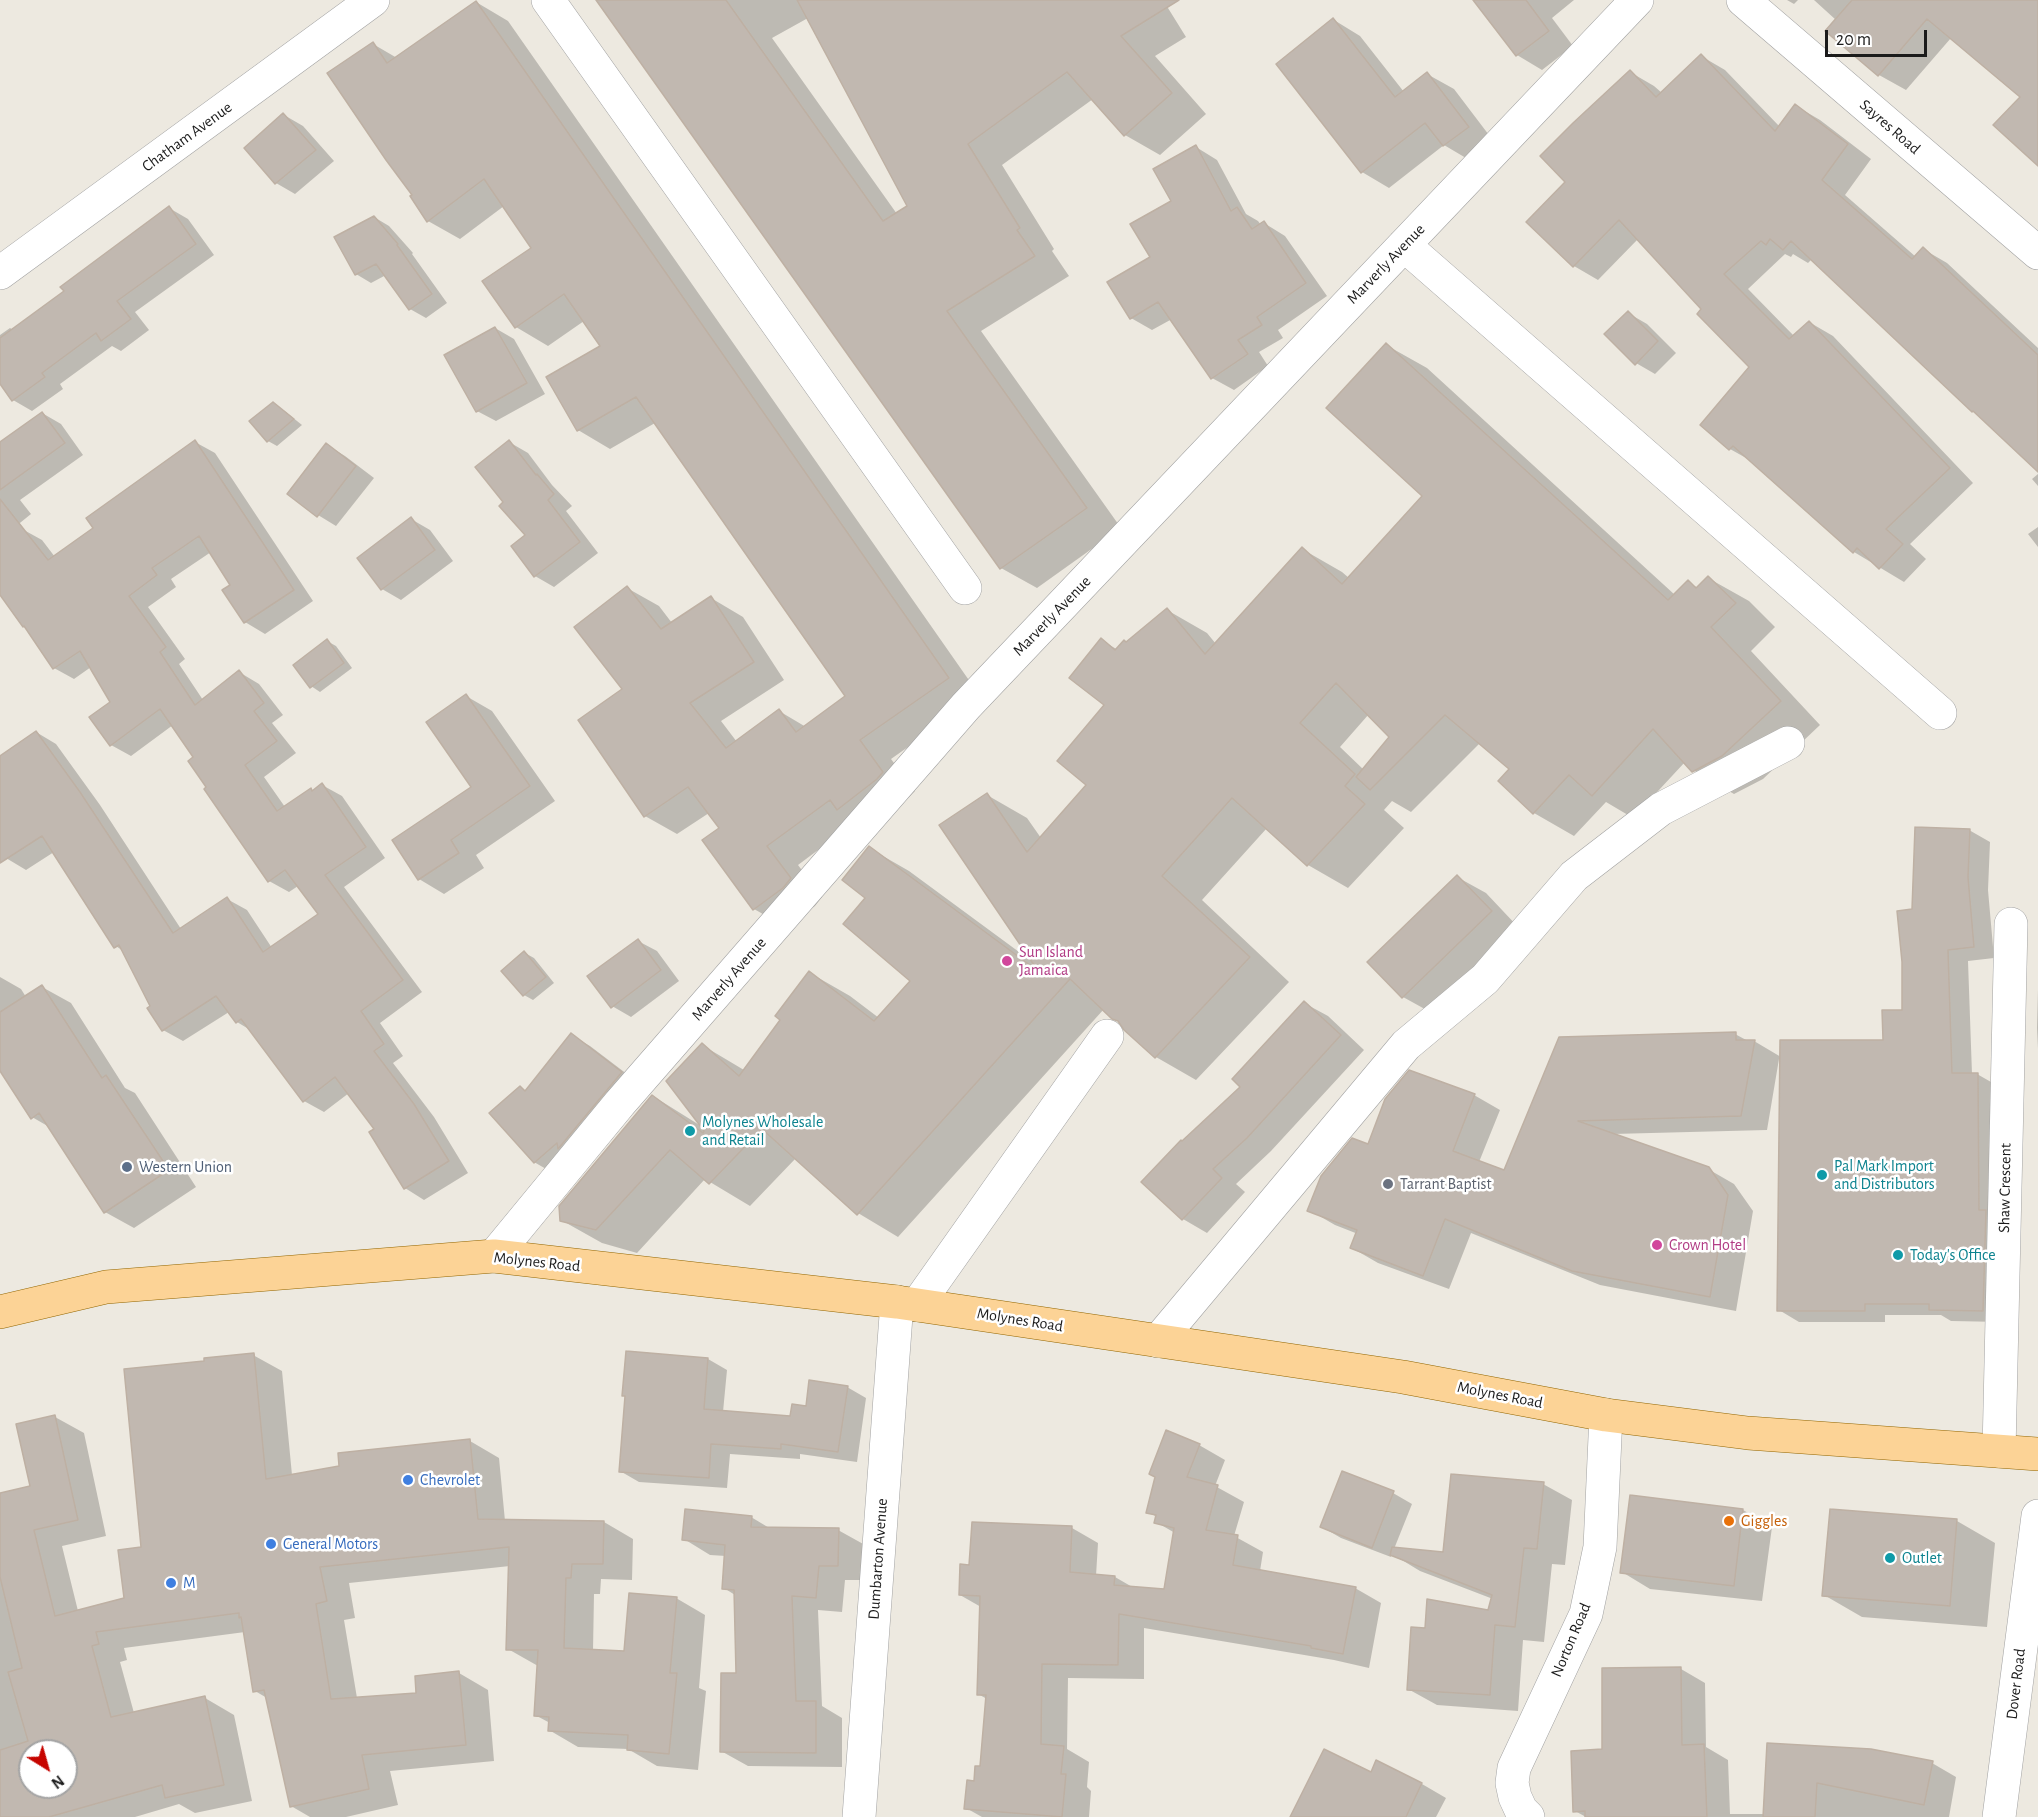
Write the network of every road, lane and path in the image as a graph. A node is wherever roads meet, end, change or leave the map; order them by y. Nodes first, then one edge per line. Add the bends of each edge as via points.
1 (373, 0) edge
2 (548, 0) edge
3 (1637, 0) edge
4 (1743, 0) edge
5 (1404, 245) junction
6 (2038, 253) edge
7 (0, 273) edge
8 (965, 588) dead end
9 (1940, 713) dead end
10 (1788, 743) dead end
11 (2012, 924) dead end
12 (1107, 1036) dead end
13 (494, 1256) junction
14 (907, 1303) junction
15 (0, 1312) edge
16 (1158, 1341) junction
17 (1605, 1415) junction
18 (1999, 1451) junction
19 (2038, 1454) edge
20 (2038, 1516) edge
21 (859, 1817) edge
22 (1528, 1817) edge
23 (1999, 1817) edge

1 - 7 street, Chatham Avenue
2 - 8 street
3 - 5 street, Marverly Avenue
4 - 6 street, Sayres Road
5 - 9 street
5 - 13 street, Marverly Avenue via 966,706 620,1103
10 - 16 street via 1661,809 1574,876 1485,979 1406,1045
11 - 18 street, Shaw Crescent
12 - 14 street
13 - 14 main road, Molynes Road
13 - 15 main road, Molynes Road via 106,1287
14 - 16 main road, Molynes Road
14 - 21 street, Dumbarton Avenue
16 - 17 main road, Molynes Road via 1403,1377
17 - 18 main road, Molynes Road via 1748,1433
17 - 22 street, Norton Road via 1600,1547 1586,1614 1514,1768 1515,1797
18 - 19 main road, Molynes Road
20 - 23 street, Dover Road

